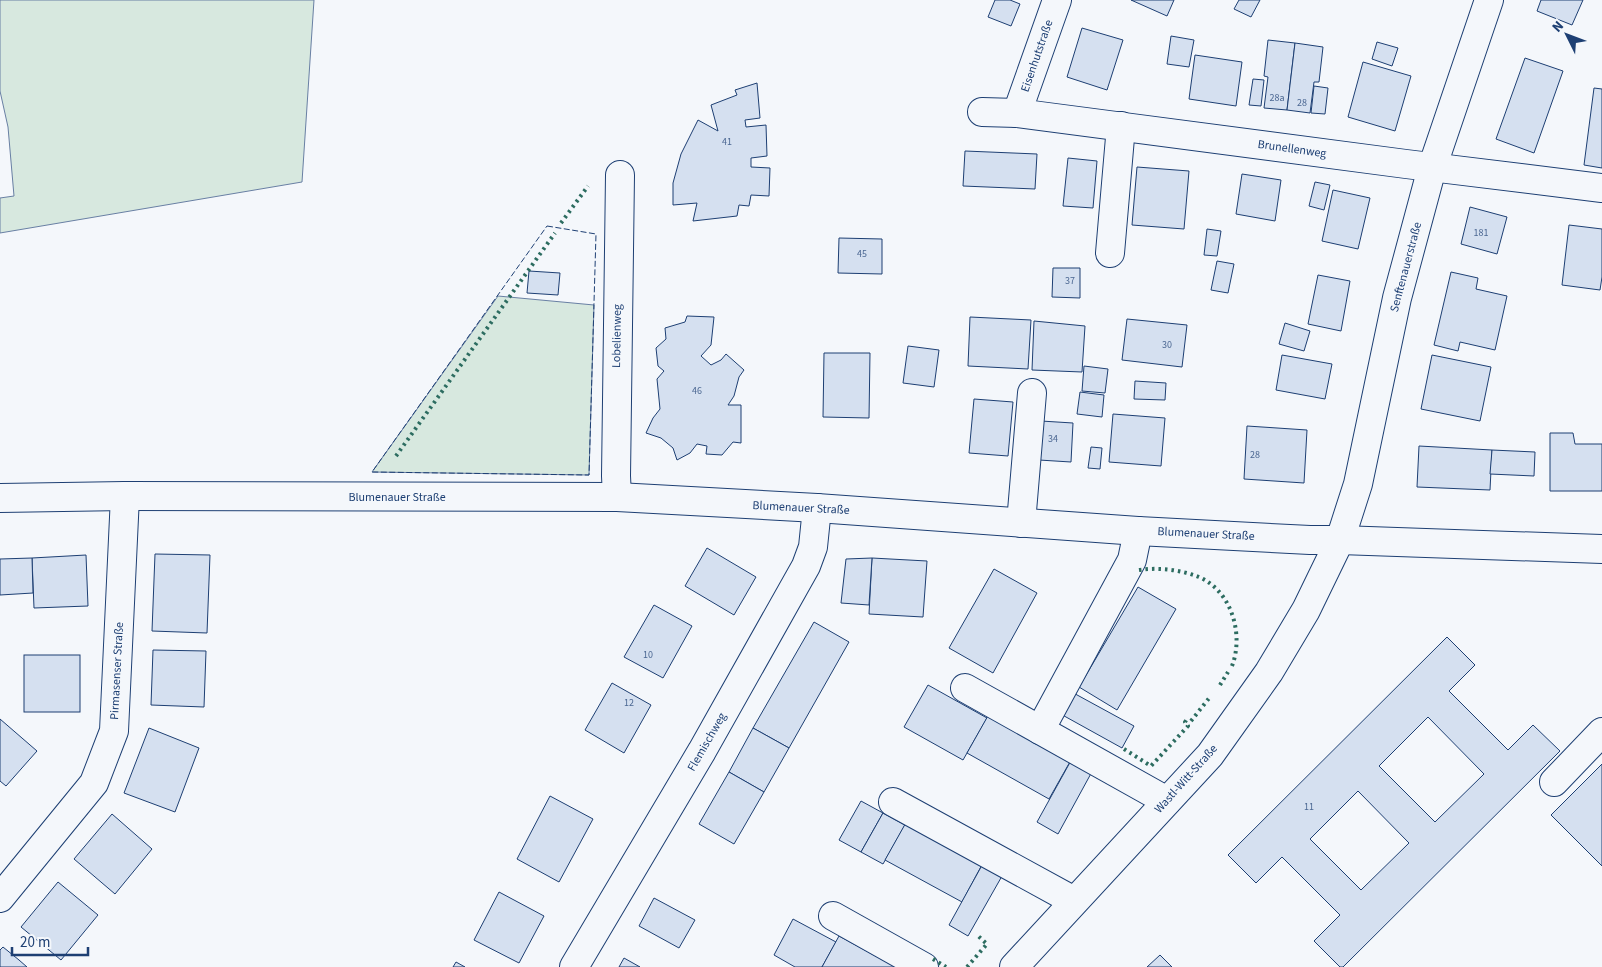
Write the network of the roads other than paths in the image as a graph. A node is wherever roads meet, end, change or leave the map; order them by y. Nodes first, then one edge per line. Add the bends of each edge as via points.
1 (1056, 0) edge
2 (1489, 0) edge
3 (982, 112) dead end
4 (1017, 113) junction
5 (1122, 126) junction
6 (1432, 168) junction
7 (620, 176) dead end
8 (1602, 188) edge
9 (1110, 253) dead end
10 (1032, 393) dead end
11 (125, 496) junction
12 (618, 497) junction
13 (0, 498) edge
14 (817, 508) junction
15 (1021, 522) junction
16 (1138, 531) junction
17 (1340, 540) junction
18 (1602, 549) edge
19 (965, 688) dead end
20 (1040, 730) junction
21 (1602, 732) edge
22 (1554, 782) dead end
23 (1167, 800) junction
24 (893, 802) dead end
25 (0, 898) edge
26 (1074, 901) junction
27 (833, 916) dead end
28 (574, 967) edge
29 (924, 967) edge
30 (1014, 967) edge

1 - 4 street, Eisenhutstraße
2 - 6 street, Senftenauerstraße
3 - 4 street, Brunellenweg
4 - 5 street, Brunellenweg
5 - 6 street, Brunellenweg
5 - 9 street
6 - 8 street, Brunellenweg
6 - 17 street, Senftenauerstraße via 1397,298 1358,484
7 - 12 street, Lobelienweg
10 - 15 street
11 - 12 street, Blumenauer Straße
11 - 13 street, Blumenauer Straße
11 - 25 street, Pirmasenser Straße via 114,732 94,782
12 - 14 street, Blumenauer Straße
14 - 15 street, Blumenauer Straße
14 - 28 street, Flemischweg via 813,547 806,566 702,751
15 - 16 street, Blumenauer Straße
16 - 17 street, Blumenauer Straße
16 - 20 street via 1132,560
17 - 18 street, Blumenauer Straße
17 - 23 street, Wastl-Witt-Straße via 1306,610 1269,672 1210,756
19 - 20 street
20 - 23 street
21 - 22 street
23 - 26 street, Wastl-Witt-Straße
24 - 26 street
26 - 30 street, Wastl-Witt-Straße
27 - 29 street

